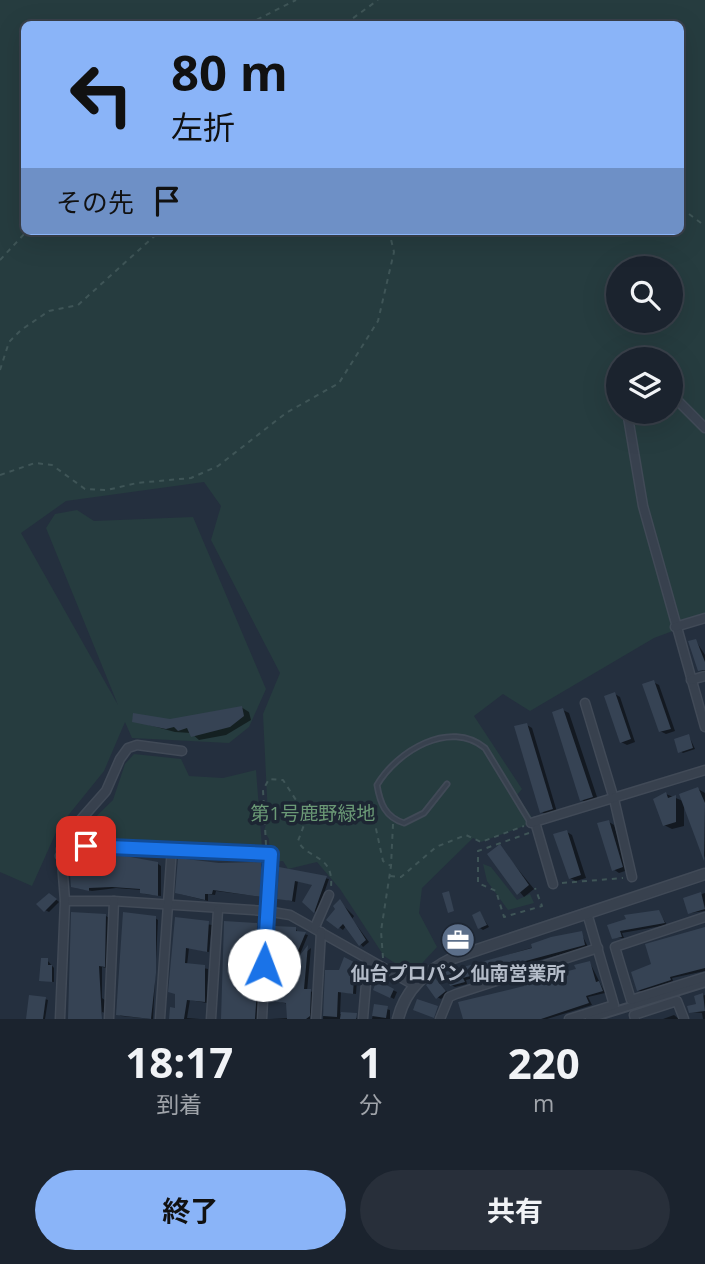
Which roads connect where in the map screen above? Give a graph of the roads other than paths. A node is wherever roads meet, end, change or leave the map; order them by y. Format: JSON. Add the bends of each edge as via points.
{"nodes":[{"id":1,"x":683,"y":406,"type":"edge"},
{"id":2,"x":629,"y":424,"type":"edge"},
{"id":3,"x":705,"y":428,"type":"edge"},
{"id":4,"x":705,"y":618,"type":"edge"},
{"id":5,"x":675,"y":627,"type":"junction"},
{"id":6,"x":705,"y":676,"type":"edge"},
{"id":7,"x":691,"y":680,"type":"junction"},
{"id":8,"x":585,"y":703,"type":"dead end"},
{"id":9,"x":705,"y":727,"type":"edge"},
{"id":10,"x":182,"y":751,"type":"dead end"},
{"id":11,"x":705,"y":770,"type":"edge"},
{"id":12,"x":447,"y":784,"type":"dead end"},
{"id":13,"x":614,"y":799,"type":"junction"},
{"id":14,"x":533,"y":823,"type":"junction"},
{"id":15,"x":172,"y":848,"type":"junction"},
{"id":16,"x":60,"y":856,"type":"junction"},
{"id":17,"x":705,"y":874,"type":"edge"},
{"id":18,"x":632,"y":877,"type":"road end"},
{"id":19,"x":552,"y":884,"type":"road end"},
{"id":20,"x":329,"y":895,"type":"road end"},
{"id":21,"x":65,"y":901,"type":"junction"},
{"id":22,"x":114,"y":901,"type":"junction"},
{"id":23,"x":167,"y":906,"type":"junction"},
{"id":24,"x":218,"y":910,"type":"junction"},
{"id":25,"x":266,"y":911,"type":"junction"},
{"id":26,"x":587,"y":913,"type":"junction"},
{"id":27,"x":705,"y":917,"type":"edge"},
{"id":28,"x":318,"y":929,"type":"junction"},
{"id":29,"x":598,"y":948,"type":"junction"},
{"id":30,"x":368,"y":960,"type":"junction"},
{"id":31,"x":705,"y":977,"type":"edge"},
{"id":32,"x":705,"y":983,"type":"edge"},
{"id":33,"x":414,"y":985,"type":"junction"},
{"id":34,"x":60,"y":1019,"type":"edge"},
{"id":35,"x":109,"y":1019,"type":"edge"},
{"id":36,"x":160,"y":1019,"type":"edge"},
{"id":37,"x":211,"y":1019,"type":"edge"},
{"id":38,"x":262,"y":1019,"type":"edge"},
{"id":39,"x":316,"y":1019,"type":"edge"},
{"id":40,"x":363,"y":1019,"type":"edge"},
{"id":41,"x":398,"y":1019,"type":"edge"},
{"id":42,"x":440,"y":1019,"type":"edge"},
{"id":43,"x":569,"y":1019,"type":"edge"},
{"id":44,"x":589,"y":1019,"type":"edge"},
{"id":45,"x":635,"y":1019,"type":"edge"},
{"id":46,"x":684,"y":1019,"type":"edge"}],
"edges":[{"from":1,"to":3,"type":"street"},
{"from":2,"to":5,"type":"street","via":[[643,506]]},
{"from":4,"to":5,"type":"street"},
{"from":5,"to":7,"type":"street"},
{"from":6,"to":7,"type":"street"},
{"from":7,"to":9,"type":"street"},
{"from":8,"to":13,"type":"street"},
{"from":10,"to":16,"type":"street","via":[[128,748],[106,791],[76,825]]},
{"from":11,"to":13,"type":"street"},
{"from":12,"to":14,"type":"lane","via":[[434,804],[404,823],[393,820],[379,799],[377,785],[385,772],[437,737],[450,734],[485,748]]},
{"from":13,"to":14,"type":"street"},
{"from":13,"to":18,"type":"street"},
{"from":14,"to":19,"type":"street"},
{"from":15,"to":16,"type":"street","via":[[86,846]]},
{"from":15,"to":23,"type":"street"},
{"from":15,"to":25,"type":"street","via":[[271,854]]},
{"from":16,"to":21,"type":"street"},
{"from":17,"to":26,"type":"street"},
{"from":20,"to":28,"type":"street"},
{"from":21,"to":22,"type":"street"},
{"from":21,"to":34,"type":"street"},
{"from":22,"to":23,"type":"street"},
{"from":22,"to":35,"type":"street"},
{"from":23,"to":24,"type":"street"},
{"from":23,"to":36,"type":"street"},
{"from":24,"to":25,"type":"street"},
{"from":24,"to":37,"type":"street"},
{"from":25,"to":28,"type":"street","via":[[290,915]]},
{"from":25,"to":38,"type":"street"},
{"from":26,"to":29,"type":"street"},
{"from":26,"to":33,"type":"street","via":[[453,958]]},
{"from":27,"to":31,"type":"street","via":[[615,947],[631,1000]]},
{"from":28,"to":30,"type":"street"},
{"from":28,"to":39,"type":"street"},
{"from":29,"to":42,"type":"street","via":[[449,997]]},
{"from":29,"to":43,"type":"street","via":[[614,1005]]},
{"from":30,"to":33,"type":"street"},
{"from":30,"to":40,"type":"street"},
{"from":32,"to":44,"type":"street"},
{"from":33,"to":41,"type":"street"},
{"from":45,"to":46,"type":"street","via":[[634,1015],[677,1001]]}]}
